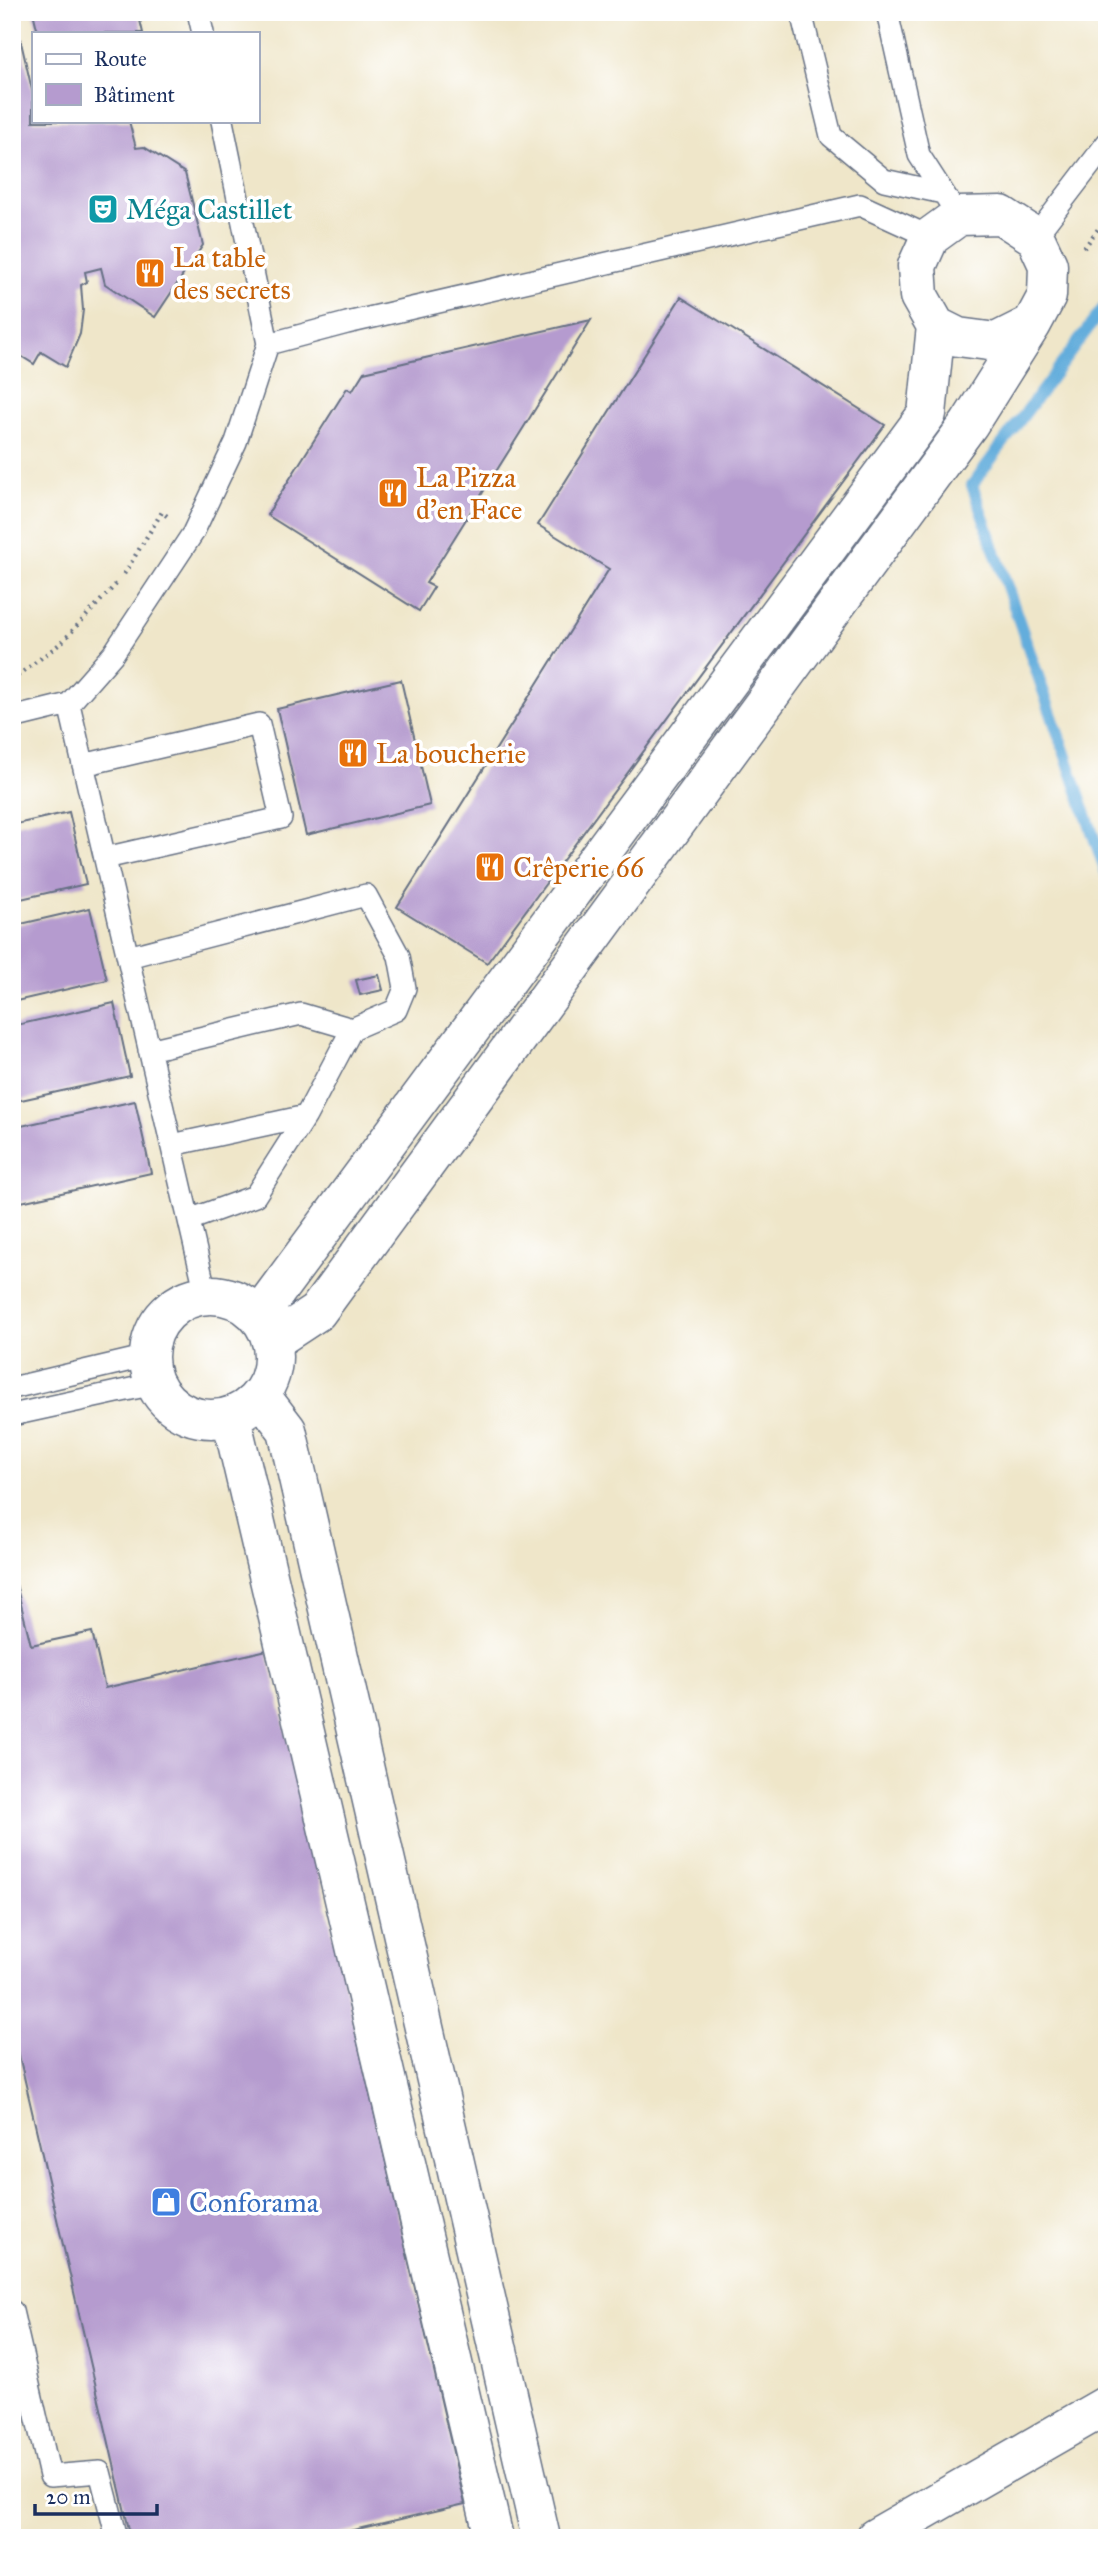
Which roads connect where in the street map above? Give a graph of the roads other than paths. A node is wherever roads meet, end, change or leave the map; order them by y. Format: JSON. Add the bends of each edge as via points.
{"nodes":[{"id":1,"x":198,"y":12,"type":"edge"},
{"id":2,"x":801,"y":12,"type":"edge"},
{"id":3,"x":887,"y":12,"type":"edge"},
{"id":4,"x":203,"y":32,"type":"edge"},
{"id":5,"x":222,"y":122,"type":"edge"},
{"id":6,"x":1107,"y":143,"type":"edge"},
{"id":7,"x":944,"y":216,"type":"junction"},
{"id":8,"x":1035,"y":237,"type":"junction"},
{"id":9,"x":1032,"y":324,"type":"junction"},
{"id":10,"x":936,"y":326,"type":"junction"},
{"id":11,"x":268,"y":344,"type":"junction"},
{"id":12,"x":69,"y":704,"type":"junction"},
{"id":13,"x":12,"y":718,"type":"edge"},
{"id":14,"x":83,"y":765,"type":"junction"},
{"id":15,"x":105,"y":858,"type":"junction"},
{"id":16,"x":128,"y":957,"type":"junction"},
{"id":17,"x":352,"y":1028,"type":"junction"},
{"id":18,"x":149,"y":1050,"type":"junction"},
{"id":19,"x":306,"y":1116,"type":"junction"},
{"id":20,"x":172,"y":1145,"type":"junction"},
{"id":21,"x":189,"y":1220,"type":"junction"},
{"id":22,"x":206,"y":1294,"type":"junction"},
{"id":23,"x":266,"y":1328,"type":"junction"},
{"id":24,"x":151,"y":1370,"type":"junction"},
{"id":25,"x":12,"y":1388,"type":"edge"},
{"id":26,"x":246,"y":1407,"type":"junction"},
{"id":27,"x":12,"y":1415,"type":"edge"},
{"id":28,"x":12,"y":2311,"type":"edge"},
{"id":29,"x":1107,"y":2404,"type":"edge"},
{"id":30,"x":117,"y":2538,"type":"edge"},
{"id":31,"x":494,"y":2538,"type":"edge"},
{"id":32,"x":541,"y":2538,"type":"edge"},
{"id":33,"x":875,"y":2538,"type":"edge"}],
"edges":[{"from":1,"to":4,"type":"lane"},
{"from":2,"to":7,"type":"lane","via":[[831,136],[884,180]]},
{"from":3,"to":7,"type":"lane","via":[[919,155]]},
{"from":5,"to":11,"type":"lane"},
{"from":6,"to":8,"type":"lane"},
{"from":7,"to":8,"type":"street","via":[[1000,215]]},
{"from":7,"to":10,"type":"street","via":[[916,267],[919,296]]},
{"from":7,"to":11,"type":"lane","via":[[860,205]]},
{"from":8,"to":9,"type":"street","via":[[1048,275],[1047,296]]},
{"from":9,"to":10,"type":"street","via":[[996,342],[957,337]]},
{"from":9,"to":23,"type":"street","via":[[969,424],[317,1312]]},
{"from":10,"to":23,"type":"street","via":[[927,414]]},
{"from":11,"to":12,"type":"lane","via":[[236,442],[193,533],[113,654]]},
{"from":12,"to":13,"type":"lane"},
{"from":12,"to":14,"type":"lane"},
{"from":14,"to":15,"type":"lane"},
{"from":14,"to":15,"type":"lane","via":[[259,724],[281,818]]},
{"from":15,"to":16,"type":"lane"},
{"from":16,"to":17,"type":"lane","via":[[366,895],[399,956],[405,988],[396,1010]]},
{"from":16,"to":18,"type":"lane"},
{"from":17,"to":18,"type":"lane","via":[[301,1014]]},
{"from":17,"to":19,"type":"lane"},
{"from":18,"to":20,"type":"lane"},
{"from":19,"to":20,"type":"lane"},
{"from":19,"to":21,"type":"lane","via":[[255,1196]]},
{"from":20,"to":21,"type":"lane"},
{"from":21,"to":22,"type":"lane"},
{"from":22,"to":23,"type":"street","via":[[235,1298]]},
{"from":22,"to":24,"type":"street","via":[[184,1300],[165,1314],[153,1333]]},
{"from":23,"to":26,"type":"street","via":[[274,1370]]},
{"from":24,"to":25,"type":"lane"},
{"from":24,"to":26,"type":"street","via":[[173,1408],[201,1420]]},
{"from":24,"to":27,"type":"lane"},
{"from":26,"to":31,"type":"street"},
{"from":26,"to":32,"type":"street","via":[[287,1430]]},
{"from":28,"to":30,"type":"lane","via":[[50,2476],[100,2472]]},
{"from":29,"to":33,"type":"street"}]}
